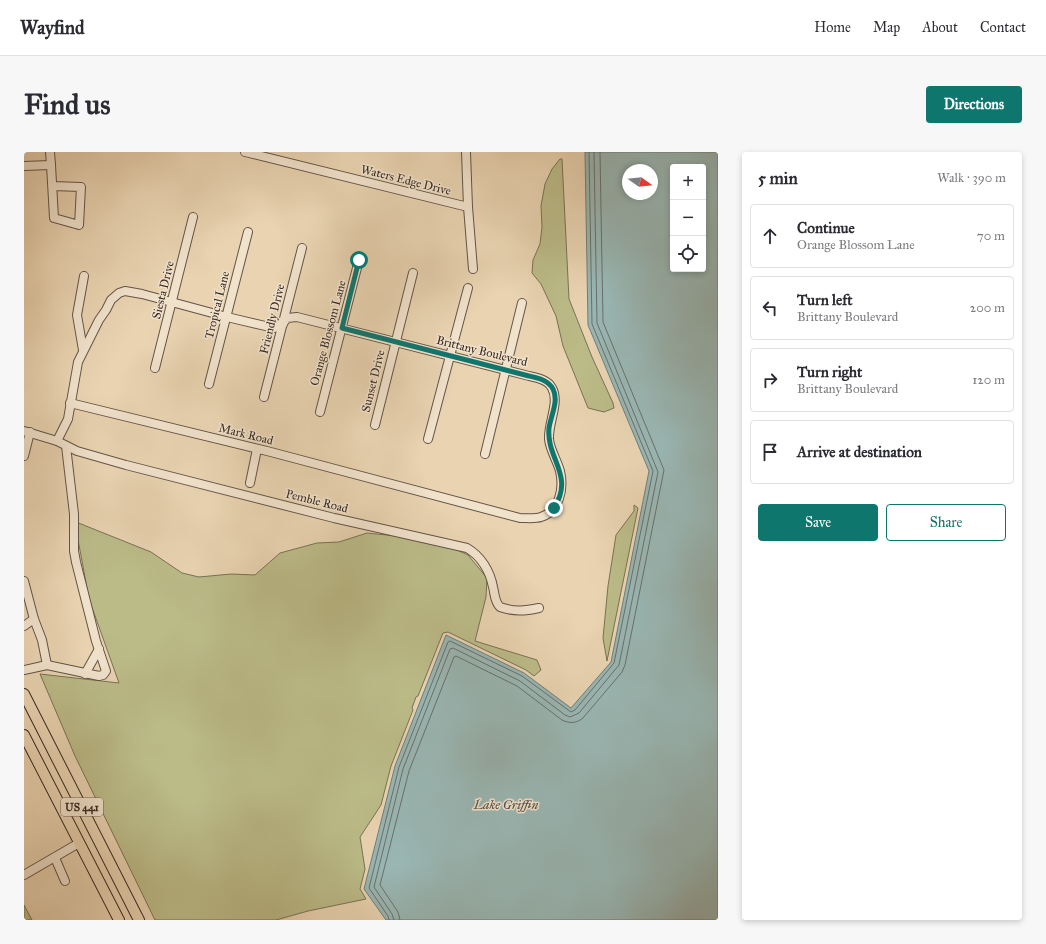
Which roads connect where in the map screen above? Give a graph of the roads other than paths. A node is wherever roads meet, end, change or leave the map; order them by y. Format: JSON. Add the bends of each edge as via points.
{"nodes":[{"id":1,"x":50,"y":152,"type":"edge"},
{"id":2,"x":245,"y":152,"type":"edge"},
{"id":3,"x":466,"y":152,"type":"edge"},
{"id":4,"x":51,"y":165,"type":"junction"},
{"id":5,"x":24,"y":166,"type":"edge"},
{"id":6,"x":53,"y":186,"type":"junction"},
{"id":7,"x":468,"y":207,"type":"junction"},
{"id":8,"x":194,"y":217,"type":"dead end"},
{"id":9,"x":248,"y":232,"type":"dead end"},
{"id":10,"x":302,"y":248,"type":"dead end"},
{"id":11,"x":359,"y":260,"type":"dead end"},
{"id":12,"x":473,"y":269,"type":"dead end"},
{"id":13,"x":413,"y":273,"type":"dead end"},
{"id":14,"x":84,"y":276,"type":"dead end"},
{"id":15,"x":468,"y":288,"type":"dead end"},
{"id":16,"x":172,"y":302,"type":"junction"},
{"id":17,"x":522,"y":303,"type":"dead end"},
{"id":18,"x":227,"y":317,"type":"junction"},
{"id":19,"x":283,"y":323,"type":"junction"},
{"id":20,"x":342,"y":328,"type":"junction"},
{"id":21,"x":396,"y":342,"type":"junction"},
{"id":22,"x":83,"y":351,"type":"junction"},
{"id":23,"x":450,"y":356,"type":"junction"},
{"id":24,"x":155,"y":368,"type":"dead end"},
{"id":25,"x":505,"y":370,"type":"junction"},
{"id":26,"x":210,"y":384,"type":"dead end"},
{"id":27,"x":264,"y":396,"type":"dead end"},
{"id":28,"x":70,"y":403,"type":"junction"},
{"id":29,"x":320,"y":412,"type":"dead end"},
{"id":30,"x":375,"y":425,"type":"dead end"},
{"id":31,"x":27,"y":431,"type":"edge"},
{"id":32,"x":428,"y":439,"type":"dead end"},
{"id":33,"x":57,"y":441,"type":"junction"},
{"id":34,"x":66,"y":446,"type":"junction"},
{"id":35,"x":257,"y":449,"type":"junction"},
{"id":36,"x":485,"y":454,"type":"dead end"},
{"id":37,"x":24,"y":456,"type":"edge"},
{"id":38,"x":250,"y":483,"type":"dead end"},
{"id":39,"x":488,"y":509,"type":"joint"},
{"id":40,"x":24,"y":581,"type":"edge"},
{"id":41,"x":539,"y":608,"type":"dead end"},
{"id":42,"x":34,"y":619,"type":"junction"},
{"id":43,"x":24,"y":626,"type":"edge"},
{"id":44,"x":99,"y":649,"type":"junction"},
{"id":45,"x":47,"y":665,"type":"junction"},
{"id":46,"x":24,"y":670,"type":"edge"},
{"id":47,"x":85,"y":674,"type":"junction"},
{"id":48,"x":24,"y":694,"type":"edge"},
{"id":49,"x":24,"y":735,"type":"edge"},
{"id":50,"x":79,"y":843,"type":"junction"},
{"id":51,"x":54,"y":858,"type":"junction"},
{"id":52,"x":24,"y":875,"type":"edge"},
{"id":53,"x":65,"y":881,"type":"dead end"},
{"id":54,"x":119,"y":919,"type":"edge"},
{"id":55,"x":139,"y":920,"type":"edge"}],
"edges":[{"from":1,"to":4,"type":"street"},
{"from":2,"to":7,"type":"street","name":"Waters Edge Drive"},
{"from":3,"to":7,"type":"street"},
{"from":4,"to":5,"type":"street"},
{"from":4,"to":6,"type":"street"},
{"from":6,"to":6,"type":"street","via":[[80,187],[79,225],[54,218]]},
{"from":7,"to":12,"type":"street"},
{"from":8,"to":16,"type":"street","name":"Siesta Drive"},
{"from":9,"to":18,"type":"street","name":"Tropical Lane"},
{"from":10,"to":19,"type":"street","name":"Friendly Drive"},
{"from":11,"to":20,"type":"street","name":"Orange Blossom Lane"},
{"from":13,"to":21,"type":"street","name":"Sunset Drive"},
{"from":14,"to":22,"type":"street","via":[[77,314]]},
{"from":15,"to":23,"type":"street"},
{"from":16,"to":18,"type":"street","name":"Brittany Boulevard"},
{"from":16,"to":22,"type":"street","name":"Brittany Boulevard","via":[[132,292],[119,293],[111,300]]},
{"from":16,"to":24,"type":"street","name":"Siesta Drive"},
{"from":17,"to":25,"type":"street"},
{"from":18,"to":19,"type":"street","name":"Brittany Boulevard","via":[[274,328]]},
{"from":18,"to":26,"type":"street","name":"Tropical Lane"},
{"from":19,"to":20,"type":"street","name":"Brittany Boulevard","via":[[287,318],[297,317]]},
{"from":19,"to":27,"type":"street","name":"Friendly Drive"},
{"from":20,"to":21,"type":"street","name":"Brittany Boulevard"},
{"from":20,"to":29,"type":"street","name":"Orange Blossom Lane"},
{"from":21,"to":23,"type":"street","name":"Brittany Boulevard"},
{"from":21,"to":30,"type":"street","name":"Sunset Drive"},
{"from":22,"to":28,"type":"street","name":"Brittany Boulevard"},
{"from":23,"to":25,"type":"street","name":"Brittany Boulevard"},
{"from":23,"to":32,"type":"street"},
{"from":25,"to":36,"type":"street"},
{"from":25,"to":39,"type":"street","name":"Brittany Boulevard","via":[[545,381],[553,389],[555,400],[549,440],[560,473],[562,489],[554,508],[541,517],[520,518]]},
{"from":28,"to":33,"type":"street","via":[[68,419]]},
{"from":28,"to":35,"type":"street","name":"Mark Road"},
{"from":31,"to":33,"type":"street"},
{"from":31,"to":37,"type":"street"},
{"from":33,"to":34,"type":"street","name":"Pemble Road"},
{"from":34,"to":41,"type":"street","name":"Pemble Road","via":[[126,465],[326,516],[467,548],[482,561],[491,580],[494,598],[500,607],[516,611]]},
{"from":34,"to":44,"type":"street","via":[[74,514],[74,551]]},
{"from":35,"to":38,"type":"street"},
{"from":35,"to":39,"type":"street","name":"Mark Road"},
{"from":40,"to":42,"type":"street"},
{"from":42,"to":43,"type":"street"},
{"from":42,"to":45,"type":"street"},
{"from":44,"to":47,"type":"street"},
{"from":44,"to":47,"type":"street","via":[[106,671],[99,676]]},
{"from":45,"to":46,"type":"street"},
{"from":45,"to":47,"type":"street"},
{"from":48,"to":55,"type":"main road","number":"US 441"},
{"from":49,"to":50,"type":"main road","number":"US 441"},
{"from":50,"to":51,"type":"street"},
{"from":50,"to":54,"type":"main road","number":"US 441"},
{"from":51,"to":52,"type":"street"},
{"from":51,"to":53,"type":"street"}]}
